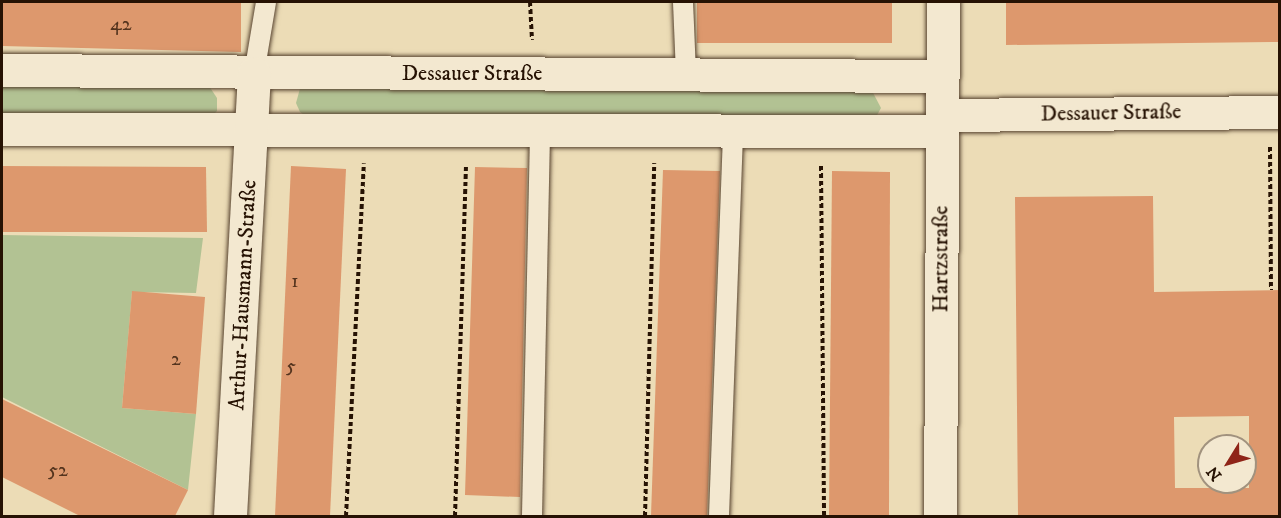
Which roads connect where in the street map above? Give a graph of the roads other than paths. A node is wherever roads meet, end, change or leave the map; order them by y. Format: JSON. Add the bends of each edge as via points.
{"nodes":[{"id":1,"x":266,"y":2,"type":"edge"},
{"id":2,"x":683,"y":2,"type":"edge"},
{"id":3,"x":943,"y":2,"type":"edge"},
{"id":4,"x":2,"y":70,"type":"edge"},
{"id":5,"x":254,"y":74,"type":"junction"},
{"id":6,"x":686,"y":74,"type":"junction"},
{"id":7,"x":942,"y":76,"type":"junction"},
{"id":8,"x":1274,"y":112,"type":"edge"},
{"id":9,"x":942,"y":123,"type":"junction"},
{"id":10,"x":253,"y":128,"type":"junction"},
{"id":11,"x":2,"y":129,"type":"edge"},
{"id":12,"x":540,"y":130,"type":"junction"},
{"id":13,"x":733,"y":131,"type":"junction"},
{"id":14,"x":230,"y":516,"type":"edge"},
{"id":15,"x":532,"y":516,"type":"edge"},
{"id":16,"x":719,"y":516,"type":"edge"},
{"id":17,"x":940,"y":516,"type":"edge"}],
"edges":[{"from":1,"to":5,"type":"lane"},
{"from":2,"to":6,"type":"lane"},
{"from":3,"to":7,"type":"street","name":"Hartzstraße"},
{"from":4,"to":5,"type":"street","name":"Dessauer Straße"},
{"from":5,"to":6,"type":"street","name":"Dessauer Straße"},
{"from":5,"to":10,"type":"street","name":"Arthur-Hausmann-Straße"},
{"from":6,"to":7,"type":"street","name":"Dessauer Straße"},
{"from":7,"to":9,"type":"street","name":"Hartzstraße"},
{"from":8,"to":9,"type":"street","name":"Dessauer Straße"},
{"from":9,"to":13,"type":"street","name":"Dessauer Straße","via":[[821,132]]},
{"from":9,"to":17,"type":"street","name":"Hartzstraße"},
{"from":10,"to":11,"type":"street","name":"Dessauer Straße"},
{"from":10,"to":12,"type":"street","name":"Dessauer Straße"},
{"from":10,"to":14,"type":"street","name":"Arthur-Hausmann-Straße"},
{"from":12,"to":13,"type":"street","name":"Dessauer Straße"},
{"from":12,"to":15,"type":"lane"},
{"from":13,"to":16,"type":"lane"}]}
